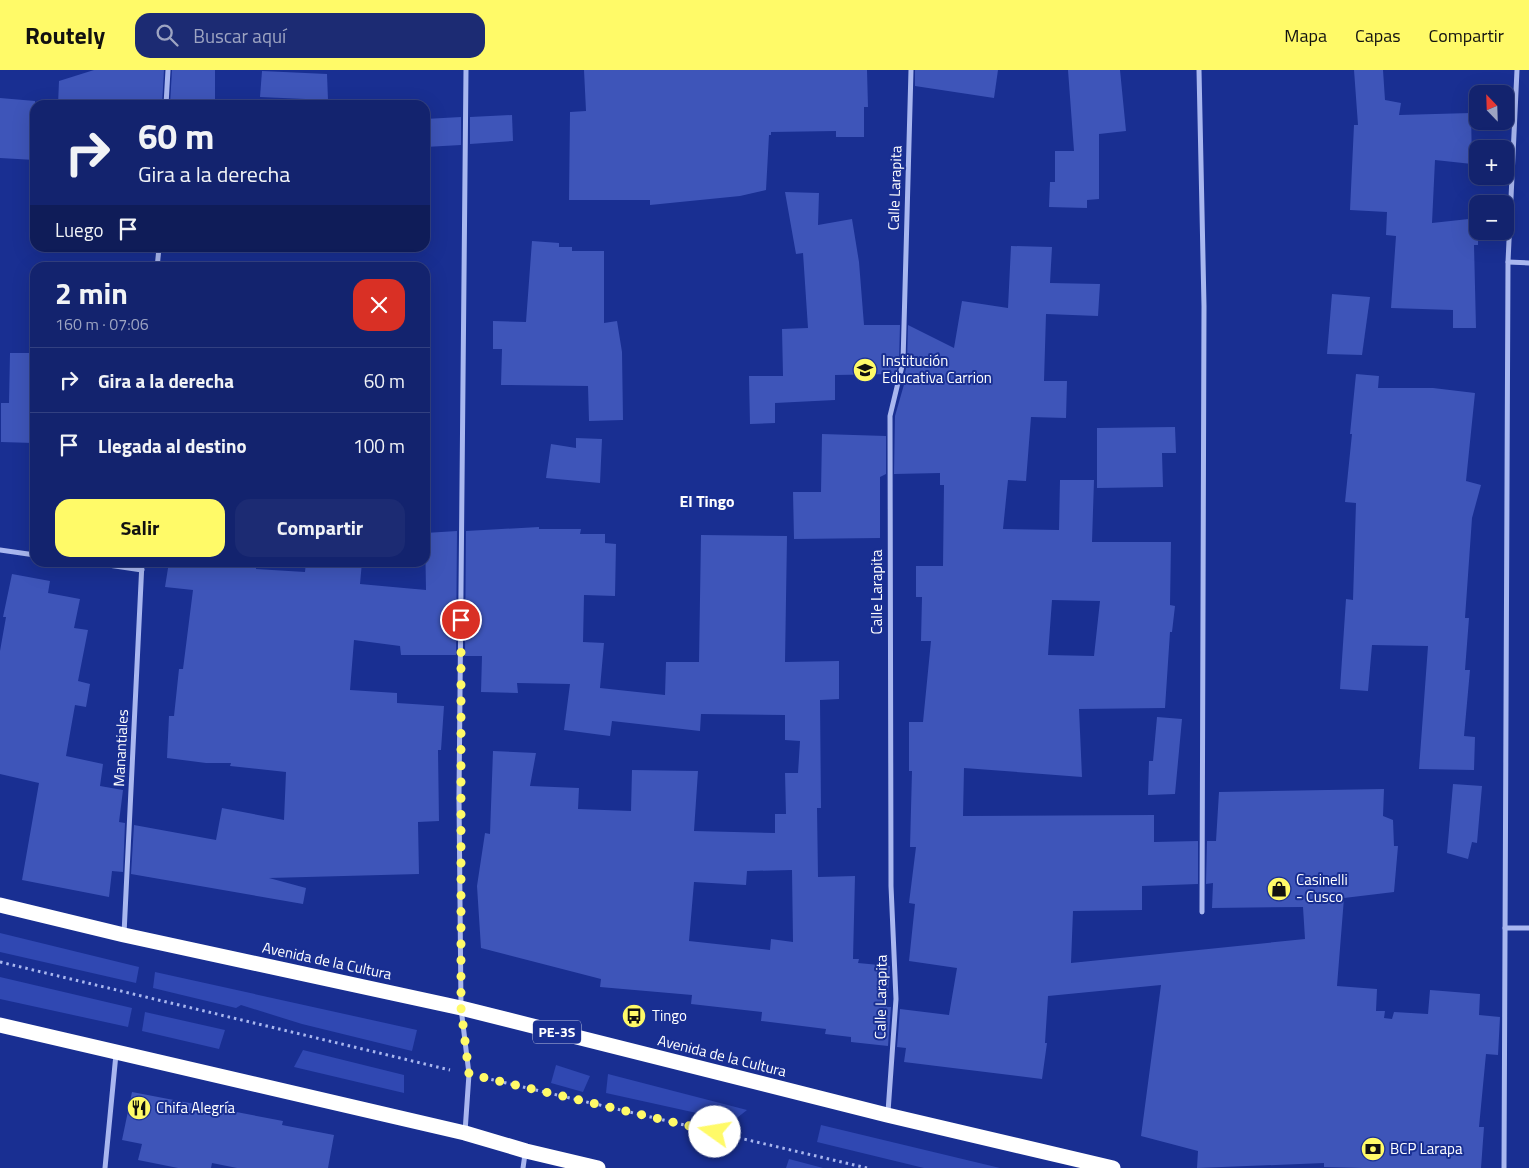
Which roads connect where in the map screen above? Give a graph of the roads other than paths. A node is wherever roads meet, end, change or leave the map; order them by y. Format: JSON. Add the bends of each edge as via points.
{"nodes":[{"id":1,"x":168,"y":70,"type":"edge"},
{"id":2,"x":466,"y":70,"type":"edge"},
{"id":3,"x":911,"y":70,"type":"edge"},
{"id":4,"x":1199,"y":70,"type":"edge"},
{"id":5,"x":1516,"y":70,"type":"edge"},
{"id":6,"x":166,"y":100,"type":"edge"},
{"id":7,"x":1508,"y":262,"type":"junction"},
{"id":8,"x":1529,"y":263,"type":"edge"},
{"id":9,"x":0,"y":550,"type":"edge"},
{"id":10,"x":30,"y":554,"type":"edge"},
{"id":11,"x":122,"y":567,"type":"edge"},
{"id":12,"x":142,"y":570,"type":"joint"},
{"id":13,"x":0,"y":905,"type":"edge"},
{"id":14,"x":1202,"y":912,"type":"dead end"},
{"id":15,"x":1505,"y":928,"type":"junction"},
{"id":16,"x":1529,"y":928,"type":"edge"},
{"id":17,"x":124,"y":935,"type":"junction"},
{"id":18,"x":461,"y":1008,"type":"junction"},
{"id":19,"x":0,"y":1025,"type":"edge"},
{"id":20,"x":116,"y":1053,"type":"junction"},
{"id":21,"x":887,"y":1116,"type":"junction"},
{"id":22,"x":465,"y":1132,"type":"junction"},
{"id":23,"x":526,"y":1151,"type":"junction"},
{"id":24,"x":105,"y":1168,"type":"edge"},
{"id":25,"x":524,"y":1168,"type":"edge"},
{"id":26,"x":598,"y":1168,"type":"edge"},
{"id":27,"x":1113,"y":1168,"type":"edge"},
{"id":28,"x":1504,"y":1168,"type":"edge"}],
"edges":[{"from":1,"to":6,"type":"street"},
{"from":2,"to":18,"type":"street","via":[[459,797]]},
{"from":3,"to":21,"type":"street","name":"Calle Larapita","via":[[903,362],[890,426],[891,886],[896,999]]},
{"from":4,"to":14,"type":"street","via":[[1204,306]]},
{"from":5,"to":7,"type":"street"},
{"from":7,"to":8,"type":"street"},
{"from":7,"to":15,"type":"street"},
{"from":9,"to":10,"type":"street"},
{"from":11,"to":12,"type":"street"},
{"from":12,"to":17,"type":"street","name":"Manantiales"},
{"from":13,"to":17,"type":"highway","name":"Avenida de la Cultura","number":"PE-3S"},
{"from":15,"to":16,"type":"street"},
{"from":15,"to":28,"type":"street"},
{"from":17,"to":18,"type":"highway","name":"Avenida de la Cultura","number":"PE-3S"},
{"from":18,"to":21,"type":"highway","name":"Avenida de la Cultura","number":"PE-3S"},
{"from":18,"to":22,"type":"street","via":[[469,1074]]},
{"from":19,"to":20,"type":"highway"},
{"from":20,"to":22,"type":"highway"},
{"from":20,"to":24,"type":"street"},
{"from":21,"to":27,"type":"highway","name":"Avenida de la Cultura","number":"PE-3S"},
{"from":22,"to":23,"type":"highway"},
{"from":23,"to":25,"type":"street"},
{"from":23,"to":26,"type":"highway"}]}
